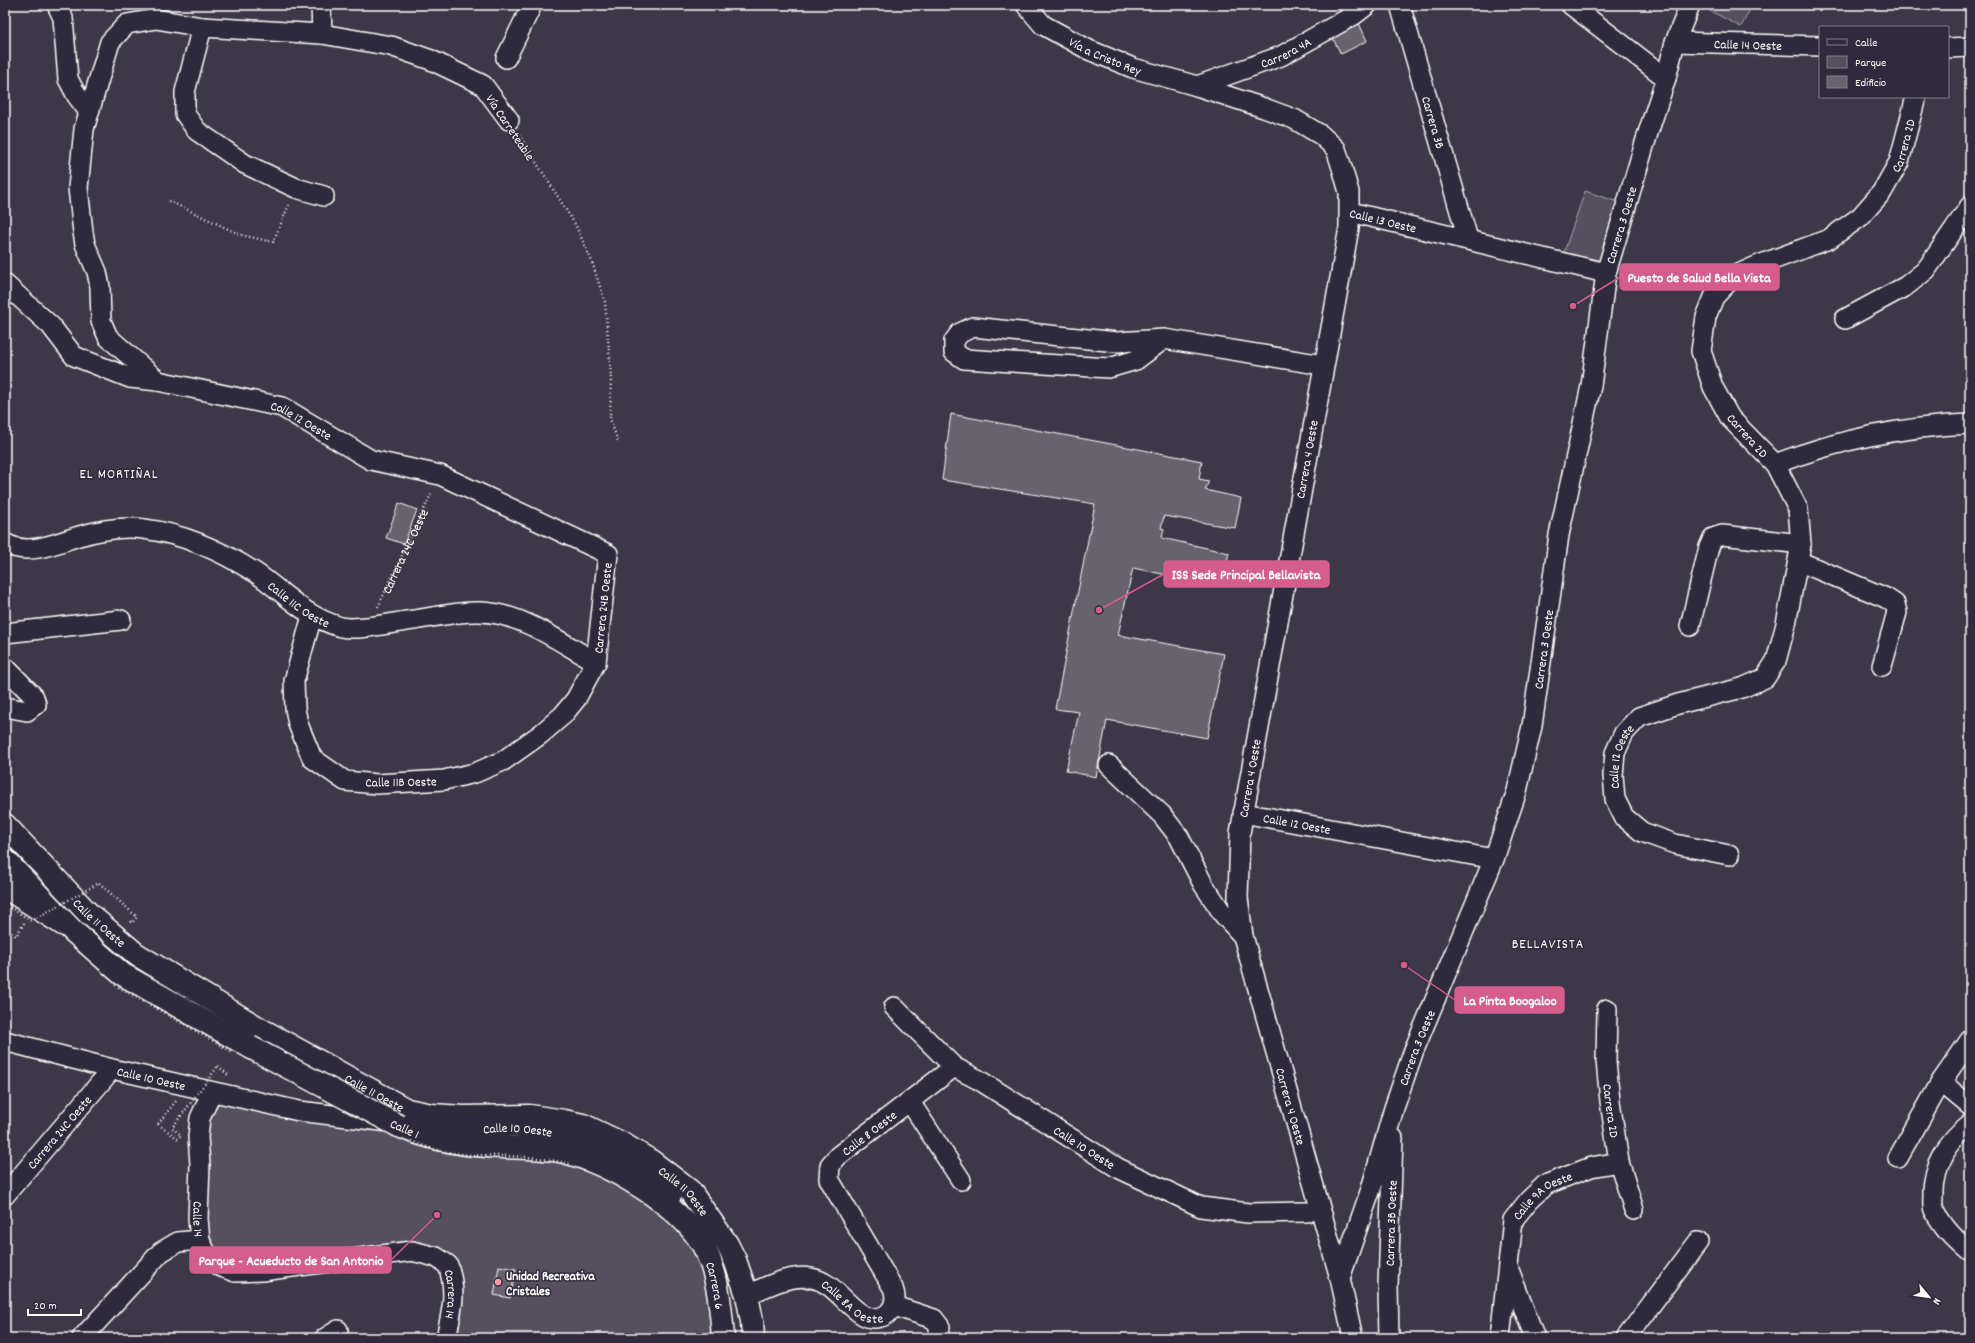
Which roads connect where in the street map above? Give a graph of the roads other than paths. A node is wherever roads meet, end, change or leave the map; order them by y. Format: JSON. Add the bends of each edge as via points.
{"nodes":[{"id":1,"x":57,"y":5,"type":"edge"},
{"id":2,"x":321,"y":5,"type":"edge"},
{"id":3,"x":532,"y":5,"type":"edge"},
{"id":4,"x":1026,"y":5,"type":"edge"},
{"id":5,"x":1400,"y":5,"type":"edge"},
{"id":6,"x":1571,"y":5,"type":"edge"},
{"id":7,"x":1690,"y":5,"type":"edge"},
{"id":8,"x":1356,"y":8,"type":"edge"},
{"id":9,"x":202,"y":27,"type":"junction"},
{"id":10,"x":322,"y":34,"type":"junction"},
{"id":11,"x":1675,"y":42,"type":"junction"},
{"id":12,"x":1819,"y":46,"type":"edge"},
{"id":13,"x":1970,"y":46,"type":"edge"},
{"id":14,"x":1949,"y":48,"type":"edge"},
{"id":15,"x":506,"y":58,"type":"dead end"},
{"id":16,"x":1666,"y":78,"type":"junction"},
{"id":17,"x":1197,"y":86,"type":"junction"},
{"id":18,"x":1916,"y":98,"type":"edge"},
{"id":19,"x":88,"y":112,"type":"junction"},
{"id":20,"x":509,"y":120,"type":"road end"},
{"id":21,"x":324,"y":196,"type":"dead end"},
{"id":22,"x":1970,"y":206,"type":"edge"},
{"id":23,"x":1350,"y":212,"type":"junction"},
{"id":24,"x":1468,"y":239,"type":"junction"},
{"id":25,"x":1606,"y":273,"type":"junction"},
{"id":26,"x":5,"y":284,"type":"edge"},
{"id":27,"x":1845,"y":319,"type":"dead end"},
{"id":28,"x":1164,"y":340,"type":"junction"},
{"id":29,"x":1323,"y":365,"type":"junction"},
{"id":30,"x":158,"y":381,"type":"junction"},
{"id":31,"x":1970,"y":424,"type":"edge"},
{"id":32,"x":1775,"y":464,"type":"junction"},
{"id":33,"x":5,"y":543,"type":"edge"},
{"id":34,"x":1800,"y":553,"type":"junction"},
{"id":35,"x":608,"y":554,"type":"joint"},
{"id":36,"x":312,"y":616,"type":"junction"},
{"id":37,"x":121,"y":620,"type":"dead end"},
{"id":38,"x":1690,"y":626,"type":"dead end"},
{"id":39,"x":5,"y":633,"type":"edge"},
{"id":40,"x":596,"y":662,"type":"junction"},
{"id":41,"x":1882,"y":666,"type":"dead end"},
{"id":42,"x":5,"y":667,"type":"edge"},
{"id":43,"x":1765,"y":678,"type":"joint"},
{"id":44,"x":5,"y":707,"type":"edge"},
{"id":45,"x":1109,"y":765,"type":"dead end"},
{"id":46,"x":1243,"y":813,"type":"junction"},
{"id":47,"x":5,"y":825,"type":"edge"},
{"id":48,"x":1728,"y":855,"type":"dead end"},
{"id":49,"x":1494,"y":859,"type":"junction"},
{"id":50,"x":5,"y":860,"type":"edge"},
{"id":51,"x":5,"y":889,"type":"edge"},
{"id":52,"x":73,"y":931,"type":"junction"},
{"id":53,"x":1243,"y":936,"type":"junction"},
{"id":54,"x":122,"y":974,"type":"joint"},
{"id":55,"x":894,"y":1007,"type":"dead end"},
{"id":56,"x":1607,"y":1009,"type":"dead end"},
{"id":57,"x":1970,"y":1040,"type":"edge"},
{"id":58,"x":5,"y":1041,"type":"edge"},
{"id":59,"x":954,"y":1067,"type":"junction"},
{"id":60,"x":112,"y":1069,"type":"junction"},
{"id":61,"x":1941,"y":1082,"type":"junction"},
{"id":62,"x":212,"y":1092,"type":"junction"},
{"id":63,"x":910,"y":1102,"type":"junction"},
{"id":64,"x":1970,"y":1106,"type":"edge"},
{"id":65,"x":1394,"y":1108,"type":"junction"},
{"id":66,"x":406,"y":1110,"type":"junction"},
{"id":67,"x":298,"y":1111,"type":"junction"},
{"id":68,"x":1970,"y":1124,"type":"edge"},
{"id":69,"x":1898,"y":1158,"type":"dead end"},
{"id":70,"x":1619,"y":1162,"type":"junction"},
{"id":71,"x":830,"y":1165,"type":"joint"},
{"id":72,"x":961,"y":1180,"type":"dead end"},
{"id":73,"x":5,"y":1194,"type":"edge"},
{"id":74,"x":1634,"y":1210,"type":"dead end"},
{"id":75,"x":1307,"y":1212,"type":"dead end"},
{"id":76,"x":698,"y":1236,"type":"junction"},
{"id":77,"x":200,"y":1240,"type":"junction"},
{"id":78,"x":1698,"y":1242,"type":"dead end"},
{"id":79,"x":1970,"y":1252,"type":"edge"},
{"id":80,"x":436,"y":1257,"type":"joint"},
{"id":81,"x":1508,"y":1266,"type":"junction"},
{"id":82,"x":1340,"y":1278,"type":"junction"},
{"id":83,"x":747,"y":1295,"type":"junction"},
{"id":84,"x":894,"y":1306,"type":"junction"},
{"id":85,"x":82,"y":1338,"type":"edge"},
{"id":86,"x":446,"y":1338,"type":"edge"},
{"id":87,"x":723,"y":1338,"type":"edge"},
{"id":88,"x":727,"y":1338,"type":"edge"},
{"id":89,"x":753,"y":1338,"type":"edge"},
{"id":90,"x":938,"y":1338,"type":"edge"},
{"id":91,"x":1353,"y":1338,"type":"edge"},
{"id":92,"x":1389,"y":1338,"type":"edge"},
{"id":93,"x":1500,"y":1338,"type":"edge"},
{"id":94,"x":1534,"y":1338,"type":"edge"},
{"id":95,"x":1626,"y":1338,"type":"edge"}],
"edges":[{"from":1,"to":19,"type":"street","via":[[63,18],[68,79]]},
{"from":2,"to":10,"type":"street"},
{"from":3,"to":15,"type":"street"},
{"from":4,"to":17,"type":"street","name":"Vía a Cristo Rey","via":[[1043,25],[1089,50],[1133,68]]},
{"from":5,"to":24,"type":"street","name":"Carrera 3B"},
{"from":6,"to":16,"type":"street"},
{"from":7,"to":11,"type":"street","name":"Carrera 3 Oeste"},
{"from":8,"to":17,"type":"street","name":"Carrera 4A","via":[[1281,56]]},
{"from":9,"to":10,"type":"street","name":"Vía Carreteable"},
{"from":9,"to":19,"type":"street","name":"Vía Carreteable","via":[[156,19],[127,24],[110,42]]},
{"from":9,"to":21,"type":"street","via":[[185,92],[186,114],[197,131],[245,164],[296,188]]},
{"from":10,"to":20,"type":"street","name":"Vía Carreteable","via":[[391,46],[451,70],[483,85]]},
{"from":11,"to":12,"type":"street","name":"Calle 14 Oeste"},
{"from":11,"to":16,"type":"street","name":"Carrera 3 Oeste"},
{"from":13,"to":14,"type":"street"},
{"from":16,"to":25,"type":"street","name":"Carrera 3 Oeste"},
{"from":17,"to":23,"type":"street","name":"Calle 13 Oeste","via":[[1279,114],[1322,135],[1336,149],[1349,192]]},
{"from":18,"to":32,"type":"street","name":"Carrera 2D","via":[[1899,162],[1882,192],[1860,217],[1828,239],[1734,276],[1714,296],[1706,317],[1701,351],[1713,387],[1730,418]]},
{"from":19,"to":30,"type":"street","name":"Vía Carreteable","via":[[78,188],[85,244],[97,272],[100,287],[101,321],[108,337]]},
{"from":22,"to":27,"type":"street","via":[[1926,270],[1906,286]]},
{"from":23,"to":24,"type":"street","name":"Calle 13 Oeste"},
{"from":23,"to":29,"type":"street","name":"Carrera 4 Oeste"},
{"from":24,"to":25,"type":"street","name":"Calle 13 Oeste"},
{"from":25,"to":49,"type":"street","name":"Carrera 3 Oeste","via":[[1591,386],[1556,550],[1544,655],[1532,726],[1517,791]]},
{"from":26,"to":30,"type":"street","name":"Calle 12 Oeste","via":[[50,326],[74,356],[130,378]]},
{"from":28,"to":28,"type":"street","via":[[1136,360],[1108,368],[964,359],[954,352],[954,342],[960,333],[973,327],[1116,342]]},
{"from":28,"to":29,"type":"street"},
{"from":29,"to":46,"type":"street","name":"Carrera 4 Oeste"},
{"from":30,"to":35,"type":"street","name":"Calle 12 Oeste","via":[[282,407],[371,460],[440,475]]},
{"from":31,"to":32,"type":"street","via":[[1873,434],[1807,451]]},
{"from":32,"to":34,"type":"street","name":"Carrera 2D","via":[[1798,509]]},
{"from":33,"to":36,"type":"street","name":"Calle 11C Oeste","via":[[30,549],[112,529],[143,529],[181,536],[255,573]]},
{"from":34,"to":38,"type":"street","via":[[1722,535],[1713,538]]},
{"from":34,"to":41,"type":"street","via":[[1895,604],[1897,612]]},
{"from":34,"to":43,"type":"street","name":"Carrera 2D","via":[[1776,660]]},
{"from":35,"to":40,"type":"street","name":"Carrera 24B Oeste"},
{"from":36,"to":40,"type":"street","name":"Calle 11C Oeste","via":[[343,627],[481,612],[502,615],[529,625]]},
{"from":36,"to":40,"type":"street","name":"Calle 11B Oeste","via":[[294,681],[297,719],[312,758],[345,781],[377,784],[444,780],[475,773],[503,761],[563,715],[576,699]]},
{"from":37,"to":39,"type":"street"},
{"from":42,"to":44,"type":"street","via":[[34,697],[36,704],[27,711]]},
{"from":43,"to":48,"type":"street","name":"Calle 12 Oeste","via":[[1742,688],[1639,717],[1624,733],[1615,753],[1615,799],[1624,817],[1642,832],[1675,844]]},
{"from":45,"to":53,"type":"street","via":[[1162,815],[1175,831],[1203,884],[1223,914]]},
{"from":46,"to":49,"type":"street","name":"Calle 12 Oeste"},
{"from":46,"to":53,"type":"street","name":"Carrera 4 Oeste","via":[[1238,898]]},
{"from":47,"to":66,"type":"main road","name":"Calle 11 Oeste","via":[[88,913],[136,954],[260,1029]]},
{"from":49,"to":65,"type":"street","name":"Carrera 3 Oeste","via":[[1433,1004]]},
{"from":50,"to":52,"type":"main road","name":"Calle 11 Oeste"},
{"from":51,"to":52,"type":"street","via":[[48,918]]},
{"from":52,"to":54,"type":"main road","name":"Calle 11 Oeste"},
{"from":53,"to":82,"type":"street","name":"Carrera 4 Oeste"},
{"from":54,"to":76,"type":"main road","name":"Calle 1","bridge":true,"via":[[250,1047],[418,1134],[466,1144],[541,1149],[573,1162],[608,1168],[637,1184],[672,1210]]},
{"from":55,"to":59,"type":"street","name":"Calle 10 Oeste"},
{"from":56,"to":70,"type":"street","name":"Carrera 2D","via":[[1606,1061]]},
{"from":57,"to":61,"type":"street"},
{"from":58,"to":60,"type":"street","name":"Calle 10 Oeste"},
{"from":59,"to":63,"type":"street","name":"Calle 8 Oeste"},
{"from":59,"to":75,"type":"street","name":"Calle 10 Oeste","via":[[979,1080],[1118,1168],[1202,1207],[1248,1212]]},
{"from":60,"to":62,"type":"street","name":"Calle 10 Oeste"},
{"from":60,"to":73,"type":"street","name":"Carrera 24C Oeste"},
{"from":61,"to":64,"type":"street"},
{"from":61,"to":69,"type":"street"},
{"from":62,"to":67,"type":"street","name":"Calle 10 Oeste"},
{"from":62,"to":77,"type":"street","name":"Calle 14","via":[[200,1118],[198,1130]]},
{"from":63,"to":71,"type":"street","name":"Calle 8 Oeste","via":[[838,1156]]},
{"from":63,"to":72,"type":"street","name":"Calle 8 Oeste"},
{"from":65,"to":82,"type":"street","name":"Carrera 3 Oeste","via":[[1371,1189]]},
{"from":65,"to":92,"type":"street","name":"Carrera 3B Oeste","via":[[1388,1288]]},
{"from":66,"to":67,"type":"street","name":"Calle 10 Oeste"},
{"from":66,"to":83,"type":"main road","name":"Calle 11 Oeste","via":[[464,1117],[530,1116],[564,1121],[583,1125],[622,1143],[651,1161],[690,1192],[727,1244]]},
{"from":67,"to":76,"type":"street","name":"Calle 10 Oeste","via":[[450,1130],[512,1127],[579,1138],[643,1174],[678,1204]]},
{"from":68,"to":79,"type":"street","via":[[1946,1149],[1936,1167],[1933,1185],[1933,1208],[1946,1231]]},
{"from":70,"to":74,"type":"street","name":"Carrera 2D"},
{"from":70,"to":81,"type":"street","name":"Calle 9A Oeste","via":[[1591,1167],[1568,1176],[1545,1186],[1529,1200],[1514,1220]]},
{"from":71,"to":84,"type":"street","name":"Calle 8A Oeste","via":[[829,1179],[893,1288],[896,1295]]},
{"from":76,"to":87,"type":"main road","name":"Carrera 6","via":[[707,1254],[720,1300]]},
{"from":77,"to":80,"type":"street","name":"Calle 14","via":[[211,1259],[221,1267],[236,1272],[262,1271],[412,1251]]},
{"from":77,"to":85,"type":"street","via":[[178,1242],[161,1252]]},
{"from":78,"to":95,"type":"street"},
{"from":80,"to":86,"type":"street","name":"Carrera 14","via":[[448,1265],[454,1281]]},
{"from":81,"to":93,"type":"street","name":"Calle 9A Oeste"},
{"from":81,"to":94,"type":"street"},
{"from":82,"to":91,"type":"street","name":"Carrera 4 Oeste"},
{"from":83,"to":84,"type":"street","name":"Calle 8A Oeste","via":[[784,1281],[805,1277],[822,1281],[863,1315],[872,1319],[883,1317]]},
{"from":83,"to":88,"type":"main road"},
{"from":83,"to":89,"type":"main road"},
{"from":84,"to":90,"type":"street","via":[[934,1319],[940,1327]]}]}
